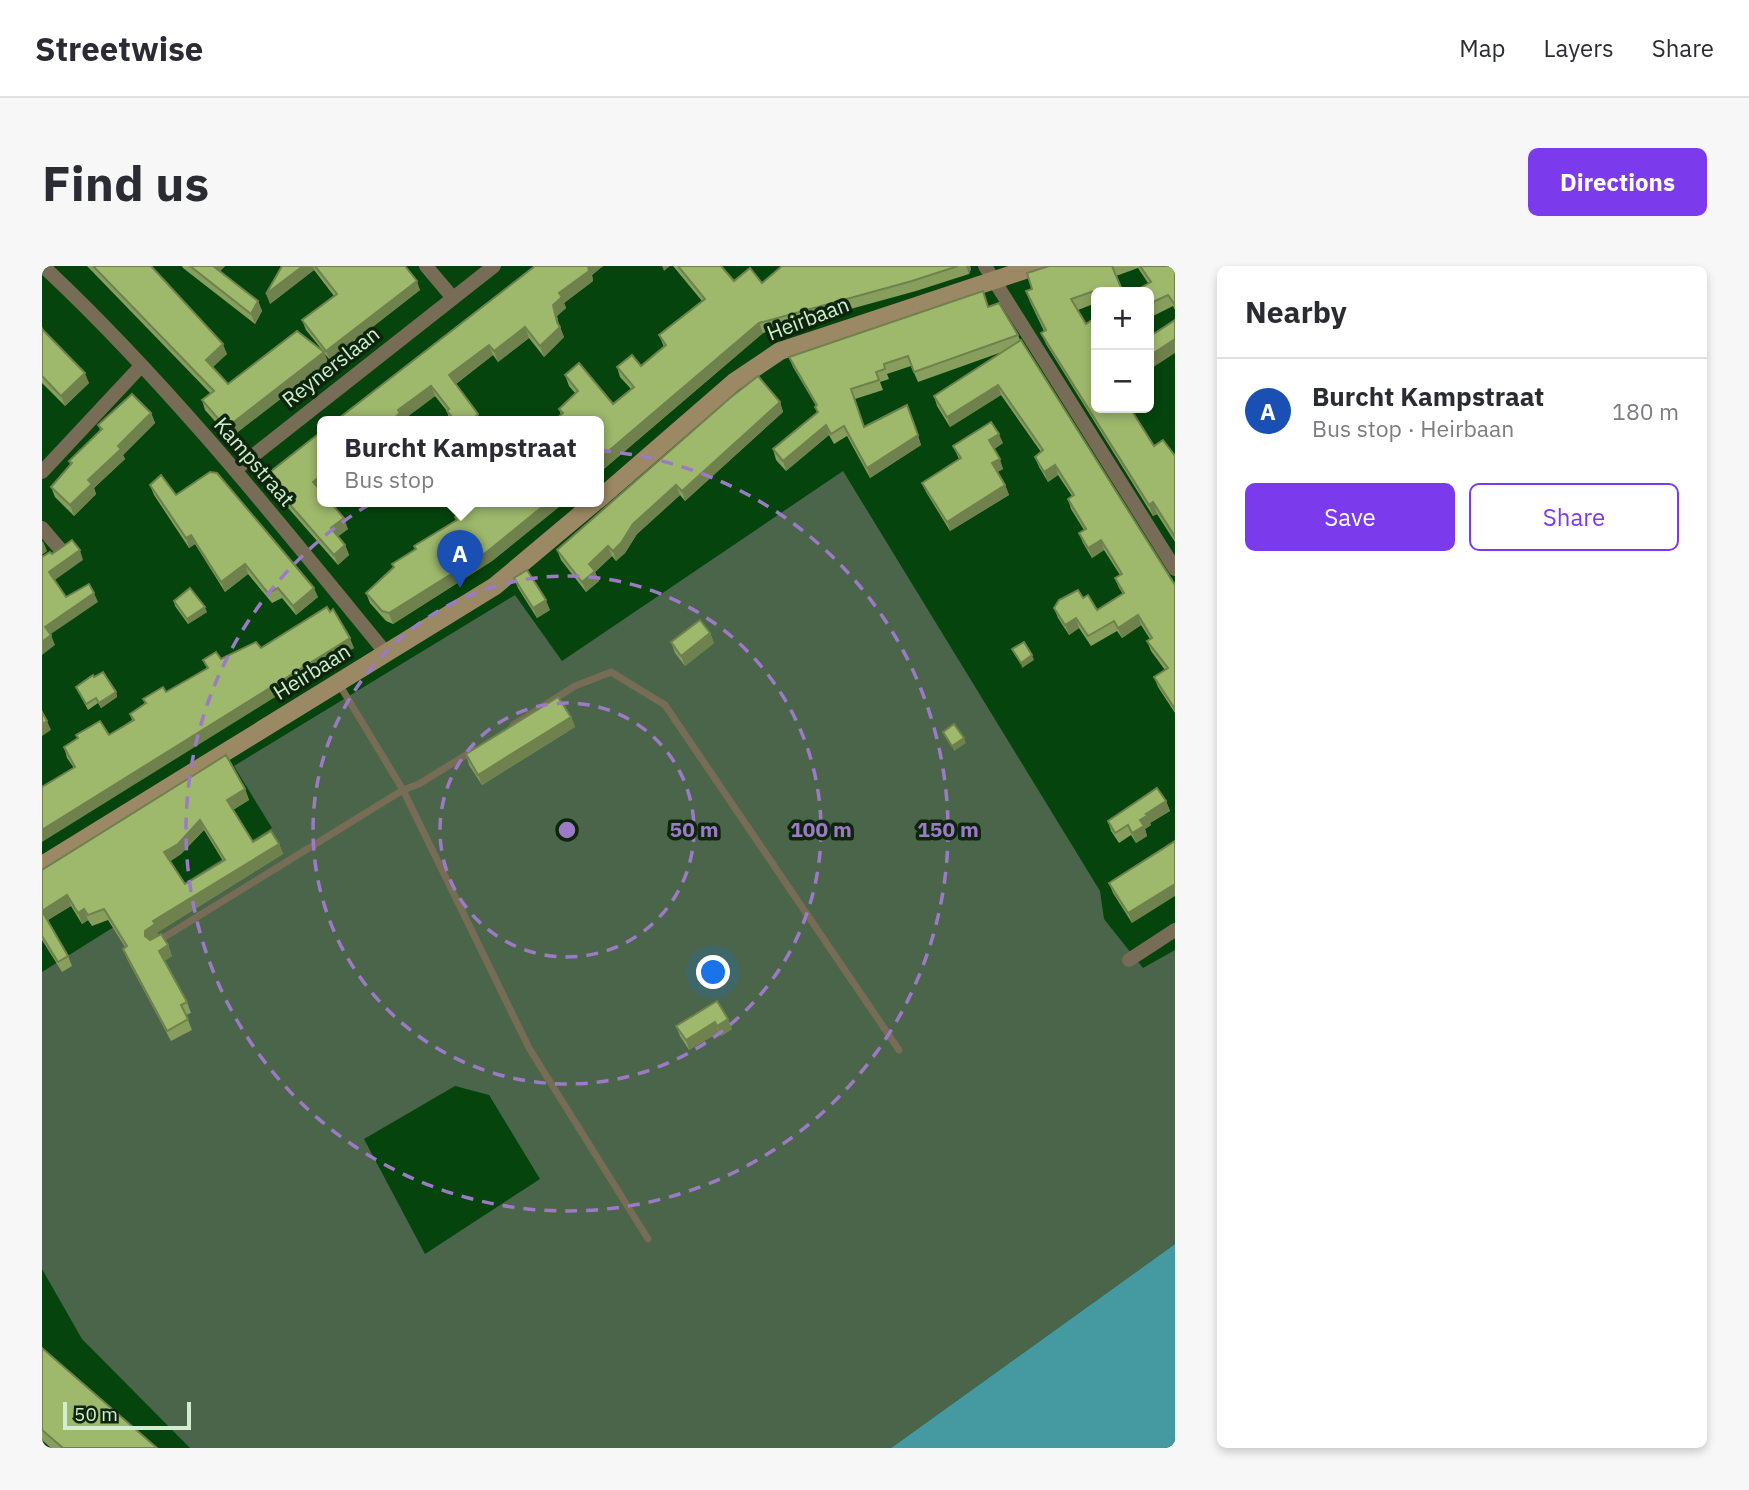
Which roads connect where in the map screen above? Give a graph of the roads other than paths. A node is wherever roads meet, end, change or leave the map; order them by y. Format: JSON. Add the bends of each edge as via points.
{"nodes":[{"id":1,"x":43,"y":266,"type":"edge"},
{"id":2,"x":426,"y":266,"type":"edge"},
{"id":3,"x":494,"y":266,"type":"edge"},
{"id":4,"x":1037,"y":266,"type":"edge"},
{"id":5,"x":990,"y":273,"type":"edge"},
{"id":6,"x":453,"y":298,"type":"junction"},
{"id":7,"x":141,"y":366,"type":"junction"},
{"id":8,"x":235,"y":470,"type":"junction"},
{"id":9,"x":42,"y":472,"type":"edge"},
{"id":10,"x":604,"y":495,"type":"edge"},
{"id":11,"x":590,"y":507,"type":"edge"},
{"id":12,"x":42,"y":528,"type":"edge"},
{"id":13,"x":56,"y":553,"type":"edge"},
{"id":14,"x":1175,"y":569,"type":"edge"},
{"id":15,"x":386,"y":653,"type":"junction"},
{"id":16,"x":338,"y":683,"type":"junction"},
{"id":17,"x":505,"y":730,"type":"edge"},
{"id":18,"x":483,"y":744,"type":"edge"},
{"id":19,"x":403,"y":790,"type":"junction"},
{"id":20,"x":42,"y":865,"type":"edge"},
{"id":21,"x":1175,"y":930,"type":"edge"},
{"id":22,"x":154,"y":944,"type":"edge"},
{"id":23,"x":1129,"y":960,"type":"dead end"},
{"id":24,"x":899,"y":1050,"type":"dead end"},
{"id":25,"x":648,"y":1239,"type":"dead end"}],
"edges":[{"from":1,"to":7,"type":"street","name":"Kampstraat"},
{"from":2,"to":6,"type":"street"},
{"from":3,"to":6,"type":"street","name":"Reynerslaan"},
{"from":4,"to":5,"type":"street","name":"Heirbaan"},
{"from":5,"to":10,"type":"street","name":"Heirbaan","via":[[780,351],[734,382]]},
{"from":5,"to":14,"type":"street"},
{"from":6,"to":8,"type":"street","name":"Reynerslaan"},
{"from":7,"to":8,"type":"street","name":"Kampstraat"},
{"from":7,"to":9,"type":"street"},
{"from":8,"to":15,"type":"street","name":"Kampstraat"},
{"from":11,"to":15,"type":"street","name":"Heirbaan","via":[[509,575]]},
{"from":12,"to":13,"type":"street"},
{"from":15,"to":16,"type":"street","name":"Heirbaan"},
{"from":16,"to":19,"type":"lane"},
{"from":16,"to":20,"type":"street","name":"Heirbaan"},
{"from":17,"to":24,"type":"lane","via":[[575,686],[611,672],[665,705]]},
{"from":18,"to":19,"type":"lane"},
{"from":19,"to":22,"type":"lane"},
{"from":19,"to":25,"type":"lane","via":[[524,1039]]},
{"from":21,"to":23,"type":"street"}]}
